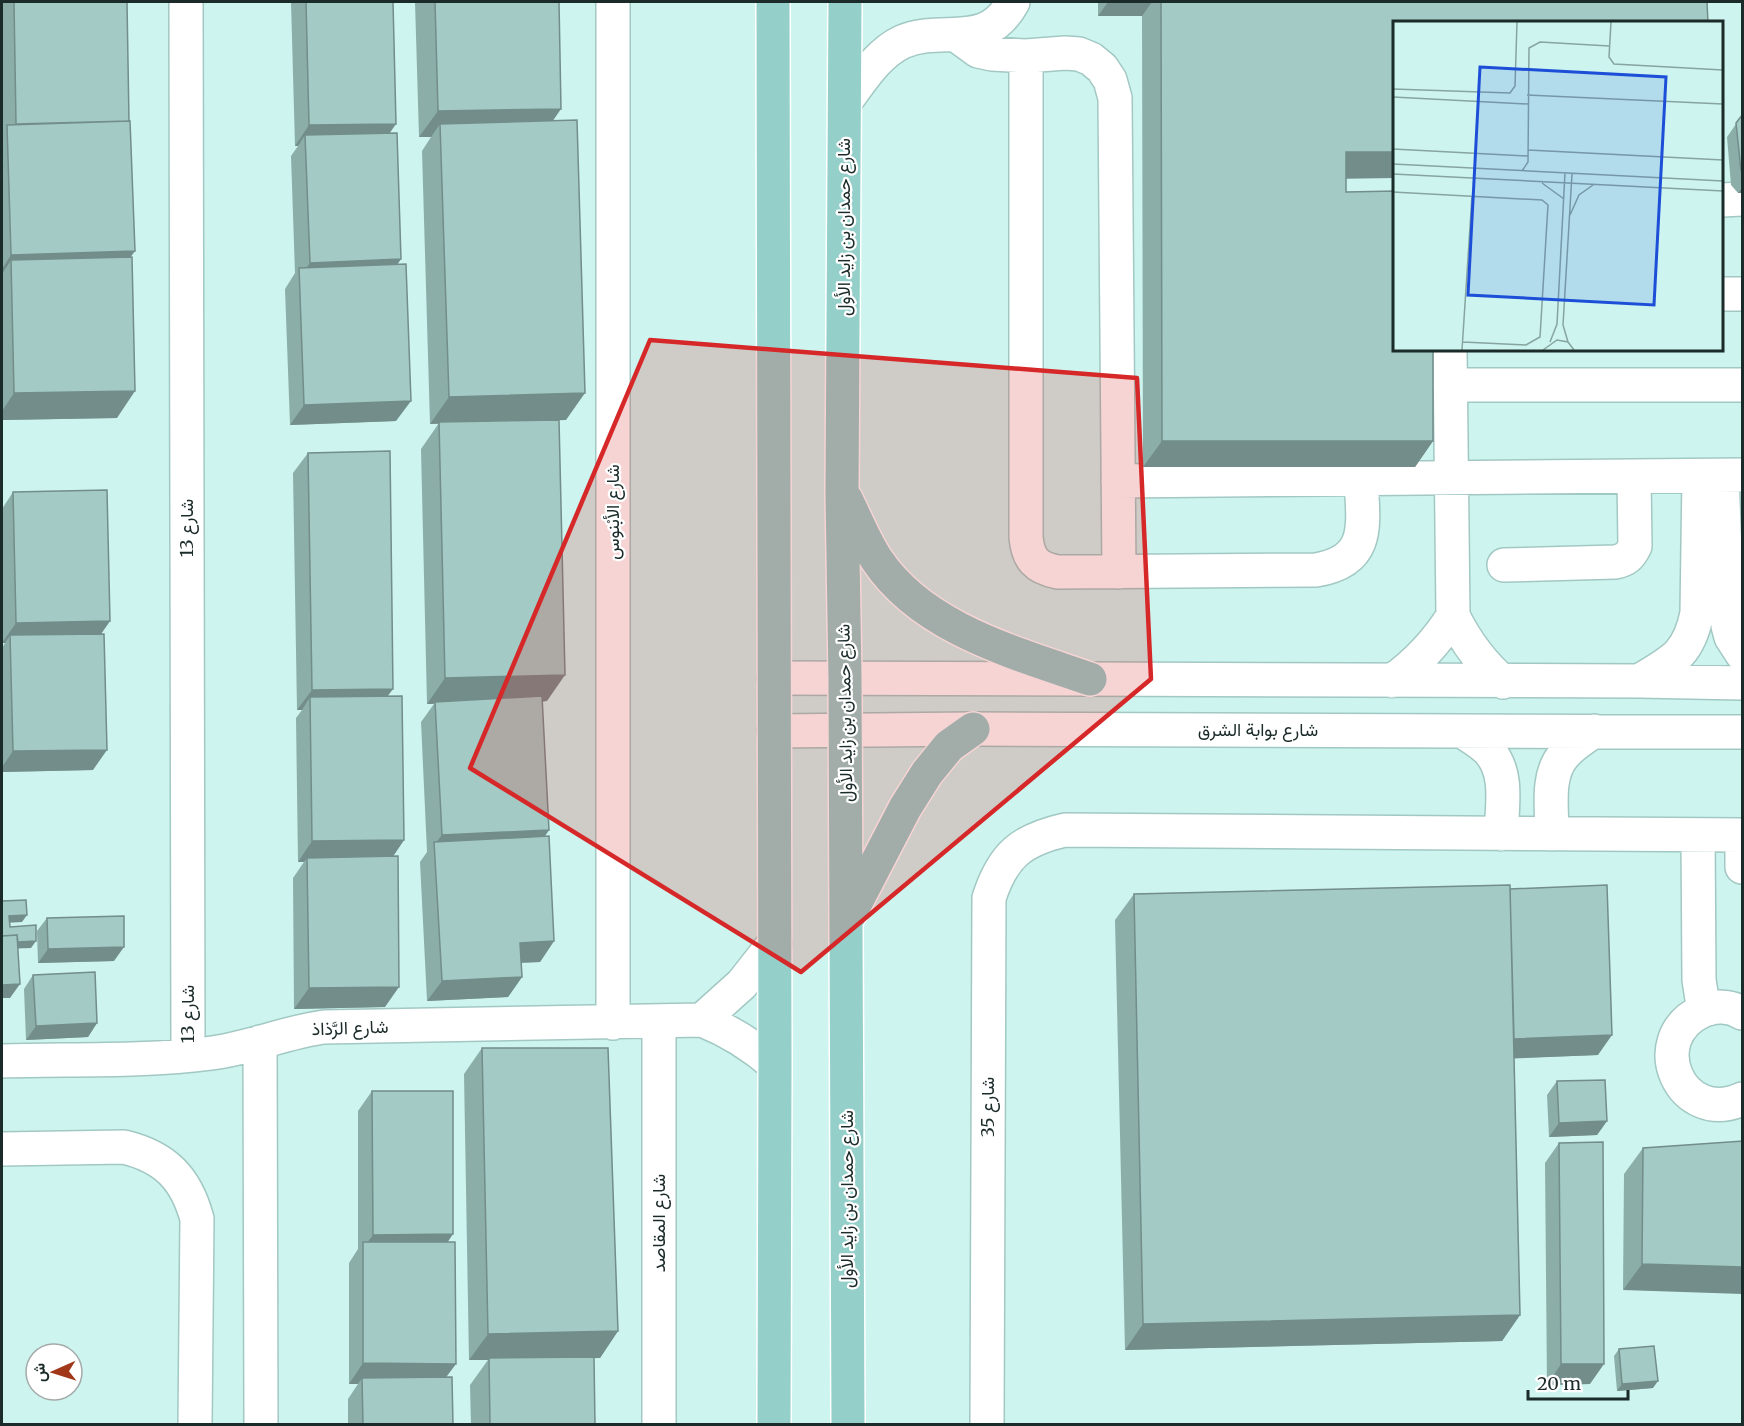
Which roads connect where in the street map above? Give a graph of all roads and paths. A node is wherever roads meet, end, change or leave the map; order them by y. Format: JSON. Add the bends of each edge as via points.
{"nodes":[{"id":1,"x":186,"y":2,"type":"edge"},
{"id":2,"x":613,"y":2,"type":"edge"},
{"id":3,"x":773,"y":2,"type":"edge"},
{"id":4,"x":845,"y":2,"type":"edge"},
{"id":5,"x":1013,"y":2,"type":"edge"},
{"id":6,"x":956,"y":35,"type":"junction"},
{"id":7,"x":1026,"y":56,"type":"junction"},
{"id":8,"x":845,"y":102,"type":"junction"},
{"id":9,"x":1723,"y":200,"type":"edge"},
{"id":10,"x":1743,"y":200,"type":"edge"},
{"id":11,"x":1723,"y":294,"type":"edge"},
{"id":12,"x":1743,"y":294,"type":"edge"},
{"id":13,"x":1450,"y":351,"type":"edge"},
{"id":14,"x":1450,"y":385,"type":"junction"},
{"id":15,"x":1743,"y":385,"type":"edge"},
{"id":16,"x":1721,"y":476,"type":"edge"},
{"id":17,"x":1634,"y":477,"type":"junction"},
{"id":18,"x":1451,"y":478,"type":"junction"},
{"id":19,"x":1361,"y":479,"type":"junction"},
{"id":20,"x":1118,"y":481,"type":"junction"},
{"id":21,"x":842,"y":493,"type":"junction"},
{"id":22,"x":1504,"y":565,"type":"dead end"},
{"id":23,"x":1119,"y":572,"type":"junction"},
{"id":24,"x":1453,"y":616,"type":"junction"},
{"id":25,"x":1743,"y":654,"type":"edge"},
{"id":26,"x":774,"y":678,"type":"junction"},
{"id":27,"x":845,"y":678,"type":"junction"},
{"id":28,"x":1089,"y":679,"type":"junction"},
{"id":29,"x":1392,"y":681,"type":"junction"},
{"id":30,"x":1639,"y":681,"type":"junction"},
{"id":31,"x":1503,"y":682,"type":"junction"},
{"id":32,"x":1743,"y":683,"type":"edge"},
{"id":33,"x":973,"y":729,"type":"junction"},
{"id":34,"x":845,"y":730,"type":"junction"},
{"id":35,"x":774,"y":731,"type":"junction"},
{"id":36,"x":1462,"y":731,"type":"junction"},
{"id":37,"x":1594,"y":731,"type":"junction"},
{"id":38,"x":1743,"y":732,"type":"edge"},
{"id":39,"x":1501,"y":834,"type":"junction"},
{"id":40,"x":1552,"y":834,"type":"junction"},
{"id":41,"x":1698,"y":835,"type":"junction"},
{"id":42,"x":1742,"y":846,"type":"edge"},
{"id":43,"x":846,"y":920,"type":"junction"},
{"id":44,"x":775,"y":942,"type":"junction"},
{"id":45,"x":1733,"y":1008,"type":"edge"},
{"id":46,"x":702,"y":1020,"type":"junction"},
{"id":47,"x":659,"y":1022,"type":"junction"},
{"id":48,"x":613,"y":1023,"type":"junction"},
{"id":49,"x":260,"y":1042,"type":"junction"},
{"id":50,"x":188,"y":1055,"type":"junction"},
{"id":51,"x":2,"y":1061,"type":"edge"},
{"id":52,"x":775,"y":1065,"type":"junction"},
{"id":53,"x":1743,"y":1099,"type":"edge"},
{"id":54,"x":2,"y":1149,"type":"edge"},
{"id":55,"x":195,"y":1425,"type":"edge"},
{"id":56,"x":261,"y":1425,"type":"edge"},
{"id":57,"x":659,"y":1425,"type":"edge"},
{"id":58,"x":774,"y":1425,"type":"edge"},
{"id":59,"x":848,"y":1425,"type":"edge"},
{"id":60,"x":987,"y":1425,"type":"edge"}],
"edges":[{"from":1,"to":50,"type":"street","name":"شارع 13"},
{"from":2,"to":48,"type":"street","name":"شارع الأبْنوس"},
{"from":3,"to":26,"type":"main road"},
{"from":4,"to":8,"type":"main road","name":"شارع حمدان بن زايد الأول"},
{"from":5,"to":6,"type":"street","via":[[990,27]]},
{"from":6,"to":7,"type":"street","via":[[978,51]]},
{"from":6,"to":8,"type":"street","via":[[925,36],[903,42],[885,53]]},
{"from":7,"to":20,"type":"street","via":[[1065,53],[1091,59],[1110,80],[1114,98]]},
{"from":7,"to":23,"type":"street","via":[[1027,550],[1046,570]]},
{"from":8,"to":21,"type":"main road","name":"شارع حمدان بن زايد الأول"},
{"from":9,"to":10,"type":"street"},
{"from":11,"to":12,"type":"street"},
{"from":13,"to":14,"type":"street"},
{"from":14,"to":15,"type":"street"},
{"from":14,"to":18,"type":"street"},
{"from":16,"to":17,"type":"street"},
{"from":16,"to":25,"type":"street","via":[[1728,626]]},
{"from":16,"to":30,"type":"street","via":[[1694,628],[1683,651]]},
{"from":17,"to":18,"type":"street"},
{"from":17,"to":22,"type":"street","via":[[1635,546],[1624,560]]},
{"from":18,"to":19,"type":"street"},
{"from":18,"to":24,"type":"street"},
{"from":19,"to":20,"type":"street"},
{"from":19,"to":23,"type":"street","via":[[1363,529],[1359,542],[1343,562],[1329,568]]},
{"from":20,"to":23,"type":"street"},
{"from":21,"to":27,"type":"main road","name":"شارع حمدان بن زايد الأول"},
{"from":21,"to":28,"type":"main road","via":[[877,560],[901,588],[934,615],[987,643]]},
{"from":24,"to":29,"type":"street","via":[[1426,652]]},
{"from":24,"to":31,"type":"street","via":[[1474,652]]},
{"from":26,"to":27,"type":"street"},
{"from":26,"to":35,"type":"main road"},
{"from":27,"to":28,"type":"street"},
{"from":27,"to":34,"type":"main road","name":"شارع حمدان بن زايد الأول"},
{"from":28,"to":29,"type":"street"},
{"from":29,"to":31,"type":"street"},
{"from":30,"to":31,"type":"street"},
{"from":30,"to":32,"type":"street"},
{"from":33,"to":34,"type":"street","name":"شارع بوابة الشرق"},
{"from":33,"to":36,"type":"street","name":"شارع بوابة الشرق"},
{"from":33,"to":43,"type":"main road","via":[[949,746],[927,773]]},
{"from":34,"to":35,"type":"street","name":"شارع بوابة الشرق"},
{"from":34,"to":43,"type":"main road","name":"شارع حمدان بن زايد الأول"},
{"from":35,"to":44,"type":"main road"},
{"from":36,"to":37,"type":"street","name":"شارع بوابة الشرق"},
{"from":36,"to":39,"type":"street","via":[[1489,751],[1500,768]]},
{"from":37,"to":38,"type":"street","name":"شارع بوابة الشرق"},
{"from":37,"to":40,"type":"street","via":[[1563,755],[1555,768]]},
{"from":39,"to":40,"type":"street","name":"شارع 35"},
{"from":39,"to":60,"type":"street","name":"شارع 35","via":[[1065,830],[1023,845],[1006,861],[989,898]]},
{"from":40,"to":41,"type":"street","name":"شارع 35"},
{"from":41,"to":42,"type":"street","name":"شارع 35"},
{"from":41,"to":45,"type":"street","via":[[1702,999]]},
{"from":43,"to":59,"type":"main road","name":"شارع حمدان بن زايد الأول"},
{"from":44,"to":46,"type":"street","via":[[742,984]]},
{"from":44,"to":52,"type":"main road"},
{"from":45,"to":53,"type":"street","via":[[1694,1015],[1682,1025],[1675,1039],[1673,1069],[1685,1089],[1703,1102],[1718,1105]]},
{"from":46,"to":47,"type":"street","name":"شارع الرَّذاذ"},
{"from":46,"to":52,"type":"street","name":"شارع الرَّذاذ","via":[[741,1038]]},
{"from":47,"to":48,"type":"street","name":"شارع الرَّذاذ"},
{"from":47,"to":57,"type":"street","name":"شارع المقاصد"},
{"from":48,"to":49,"type":"street","name":"شارع الرَّذاذ","via":[[324,1027]]},
{"from":49,"to":50,"type":"street","name":"شارع الرَّذاذ"},
{"from":49,"to":56,"type":"street"},
{"from":50,"to":51,"type":"street","name":"شارع الرَّذاذ"},
{"from":52,"to":58,"type":"main road"},
{"from":54,"to":55,"type":"street","via":[[124,1147],[155,1158],[182,1182],[197,1219]]}]}
